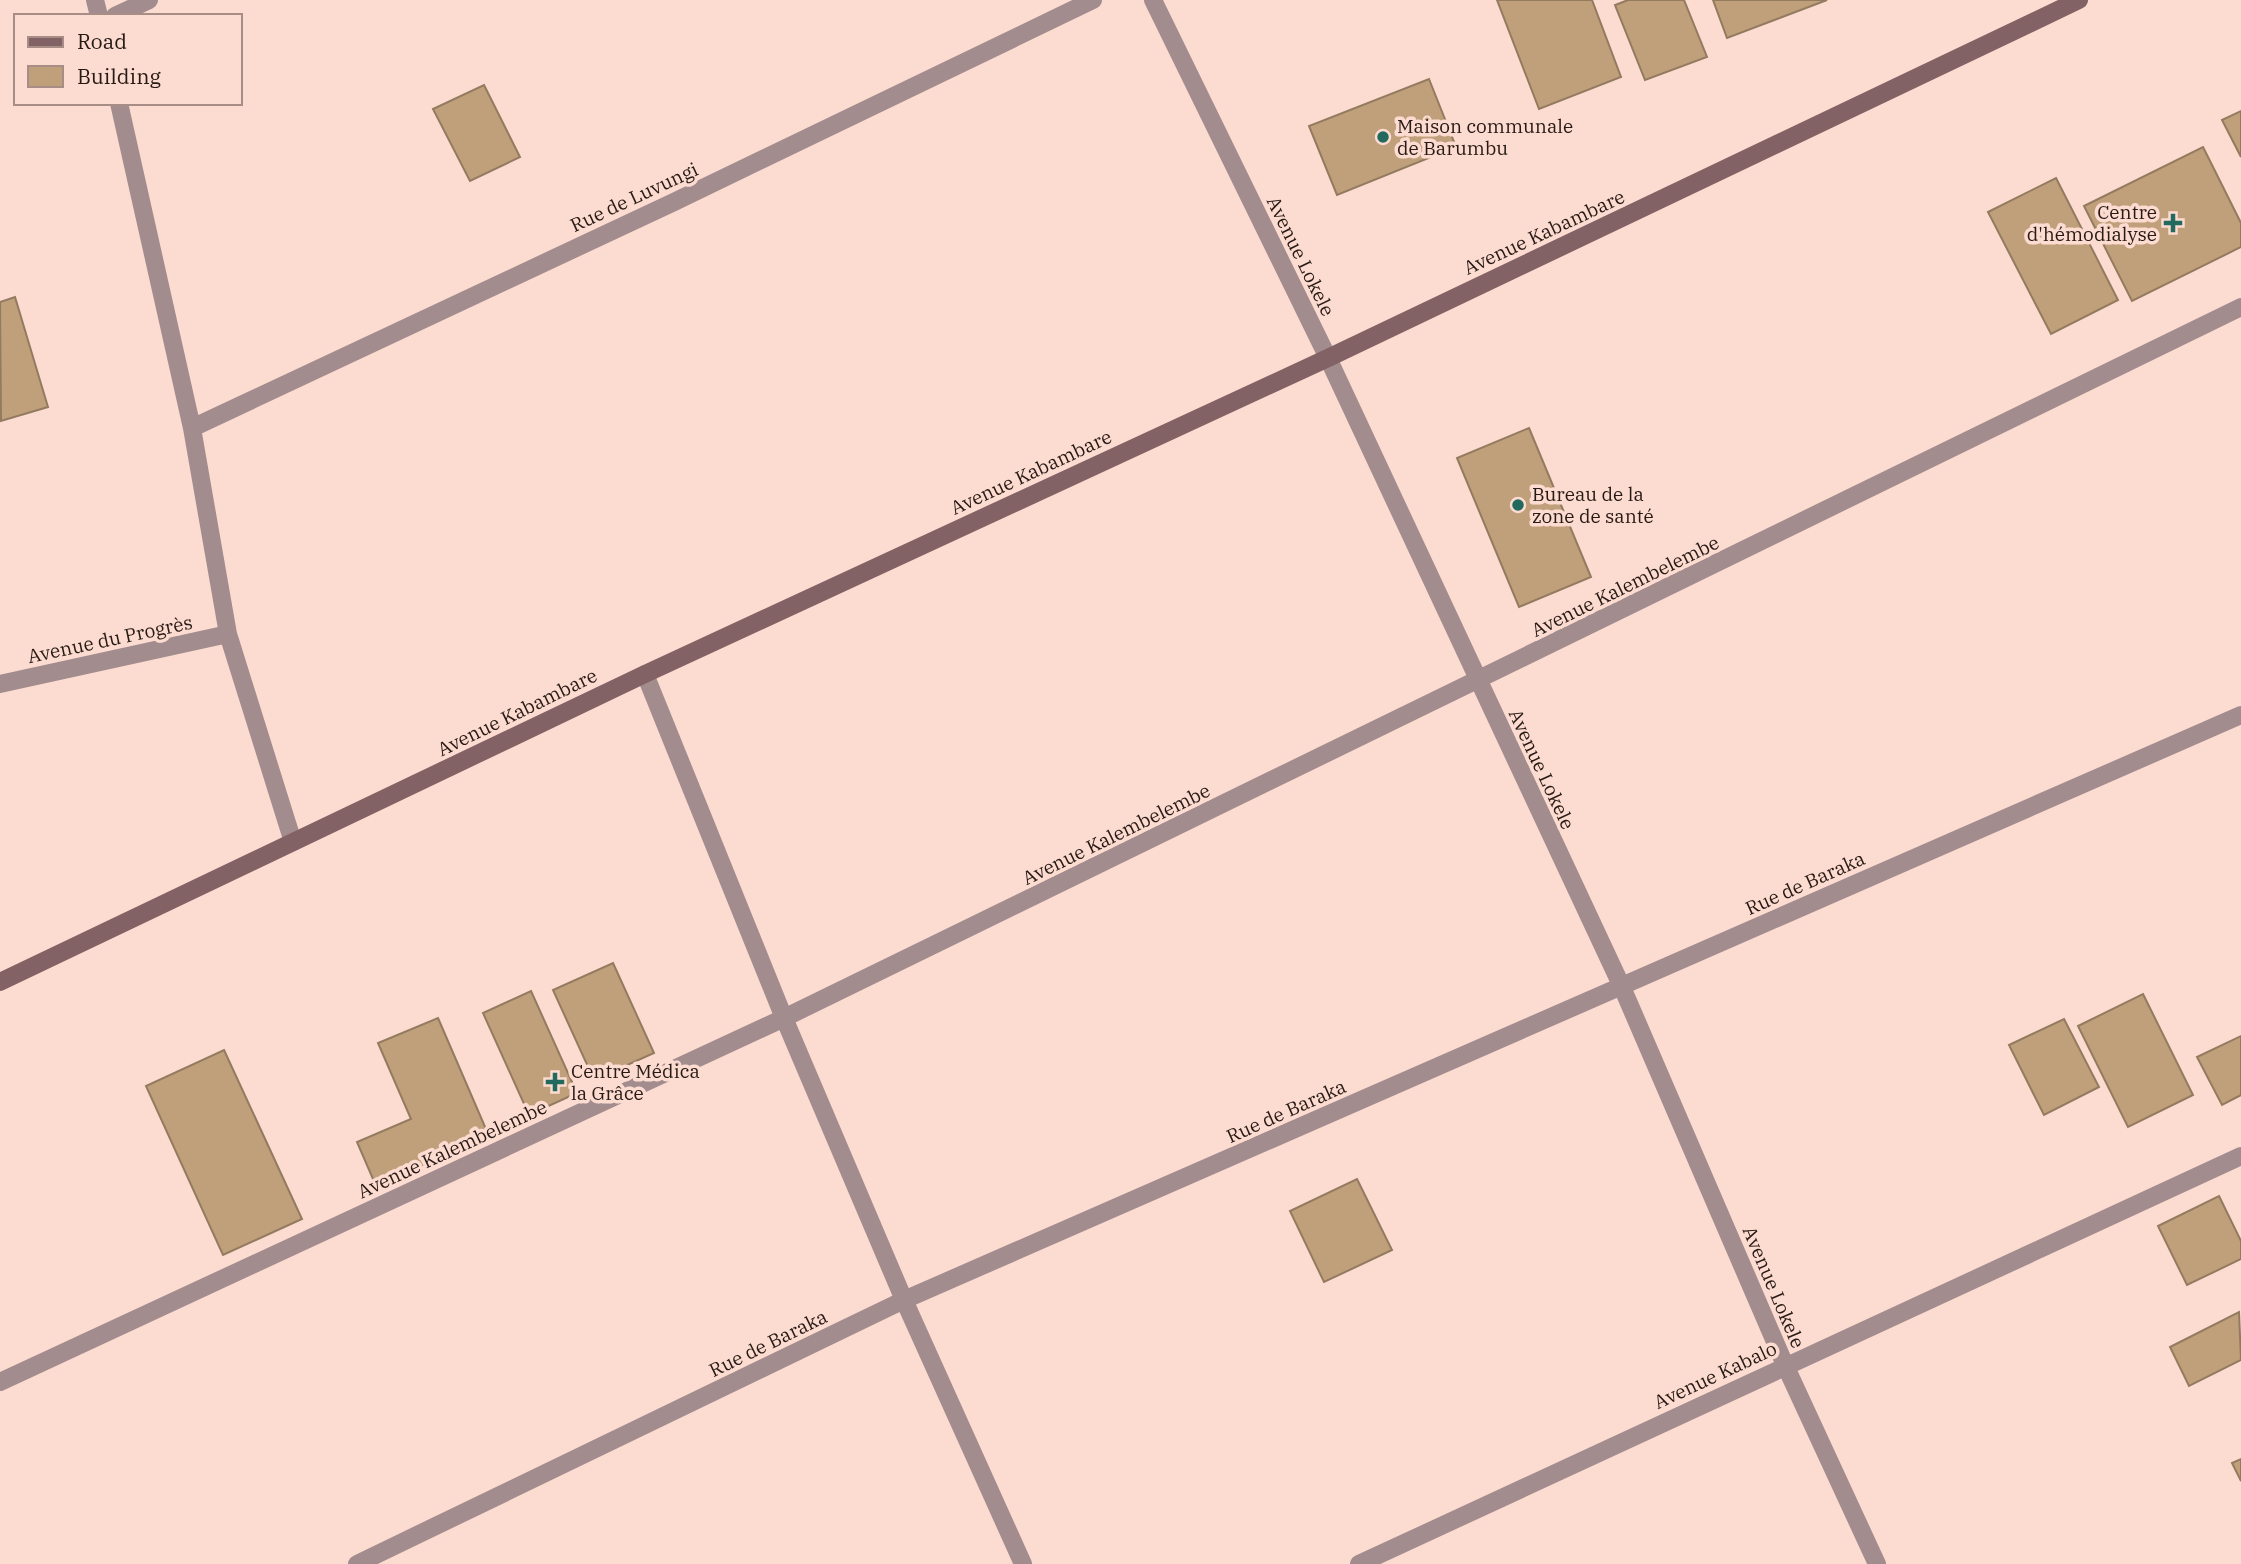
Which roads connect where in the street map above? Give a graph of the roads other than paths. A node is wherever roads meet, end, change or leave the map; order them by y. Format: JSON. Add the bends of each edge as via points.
{"nodes":[{"id":1,"x":149,"y":0,"type":"edge"},
{"id":2,"x":1093,"y":0,"type":"edge"},
{"id":3,"x":1153,"y":0,"type":"edge"},
{"id":4,"x":2079,"y":0,"type":"edge"},
{"id":5,"x":119,"y":14,"type":"edge"},
{"id":6,"x":118,"y":105,"type":"edge"},
{"id":7,"x":2241,"y":307,"type":"edge"},
{"id":8,"x":1328,"y":358,"type":"junction"},
{"id":9,"x":192,"y":428,"type":"junction"},
{"id":10,"x":228,"y":634,"type":"junction"},
{"id":11,"x":645,"y":674,"type":"junction"},
{"id":12,"x":1478,"y":682,"type":"junction"},
{"id":13,"x":0,"y":684,"type":"edge"},
{"id":14,"x":2241,"y":715,"type":"edge"},
{"id":15,"x":293,"y":842,"type":"junction"},
{"id":16,"x":0,"y":982,"type":"edge"},
{"id":17,"x":1622,"y":987,"type":"junction"},
{"id":18,"x":784,"y":1018,"type":"junction"},
{"id":19,"x":2241,"y":1156,"type":"edge"},
{"id":20,"x":905,"y":1300,"type":"junction"},
{"id":21,"x":1785,"y":1365,"type":"junction"},
{"id":22,"x":0,"y":1382,"type":"edge"},
{"id":23,"x":357,"y":1564,"type":"edge"},
{"id":24,"x":1023,"y":1564,"type":"edge"},
{"id":25,"x":1359,"y":1564,"type":"edge"},
{"id":26,"x":1877,"y":1564,"type":"edge"}],
"edges":[{"from":1,"to":5,"type":"street"},
{"from":2,"to":9,"type":"street","name":"Rue de Luvungi"},
{"from":3,"to":8,"type":"street","name":"Avenue Lokele"},
{"from":4,"to":8,"type":"main road","name":"Avenue Kabambare"},
{"from":6,"to":9,"type":"street"},
{"from":7,"to":12,"type":"street","name":"Avenue Kalembelembe"},
{"from":8,"to":11,"type":"main road","name":"Avenue Kabambare"},
{"from":8,"to":12,"type":"street","name":"Avenue Lokele"},
{"from":9,"to":10,"type":"street"},
{"from":10,"to":13,"type":"street","name":"Avenue du Progrès"},
{"from":10,"to":15,"type":"street"},
{"from":11,"to":15,"type":"main road","name":"Avenue Kabambare"},
{"from":11,"to":18,"type":"street"},
{"from":12,"to":17,"type":"street","name":"Avenue Lokele"},
{"from":12,"to":18,"type":"street","name":"Avenue Kalembelembe"},
{"from":14,"to":17,"type":"street","name":"Rue de Baraka"},
{"from":15,"to":16,"type":"main road","name":"Avenue Kabambare"},
{"from":17,"to":20,"type":"street","name":"Rue de Baraka"},
{"from":17,"to":21,"type":"street","name":"Avenue Lokele"},
{"from":18,"to":20,"type":"street"},
{"from":18,"to":22,"type":"street","name":"Avenue Kalembelembe"},
{"from":19,"to":21,"type":"street","name":"Avenue Kabalo"},
{"from":20,"to":23,"type":"street","name":"Rue de Baraka"},
{"from":20,"to":24,"type":"street"},
{"from":21,"to":25,"type":"street","name":"Avenue Kabalo"},
{"from":21,"to":26,"type":"street","name":"Avenue Lokele"}]}
